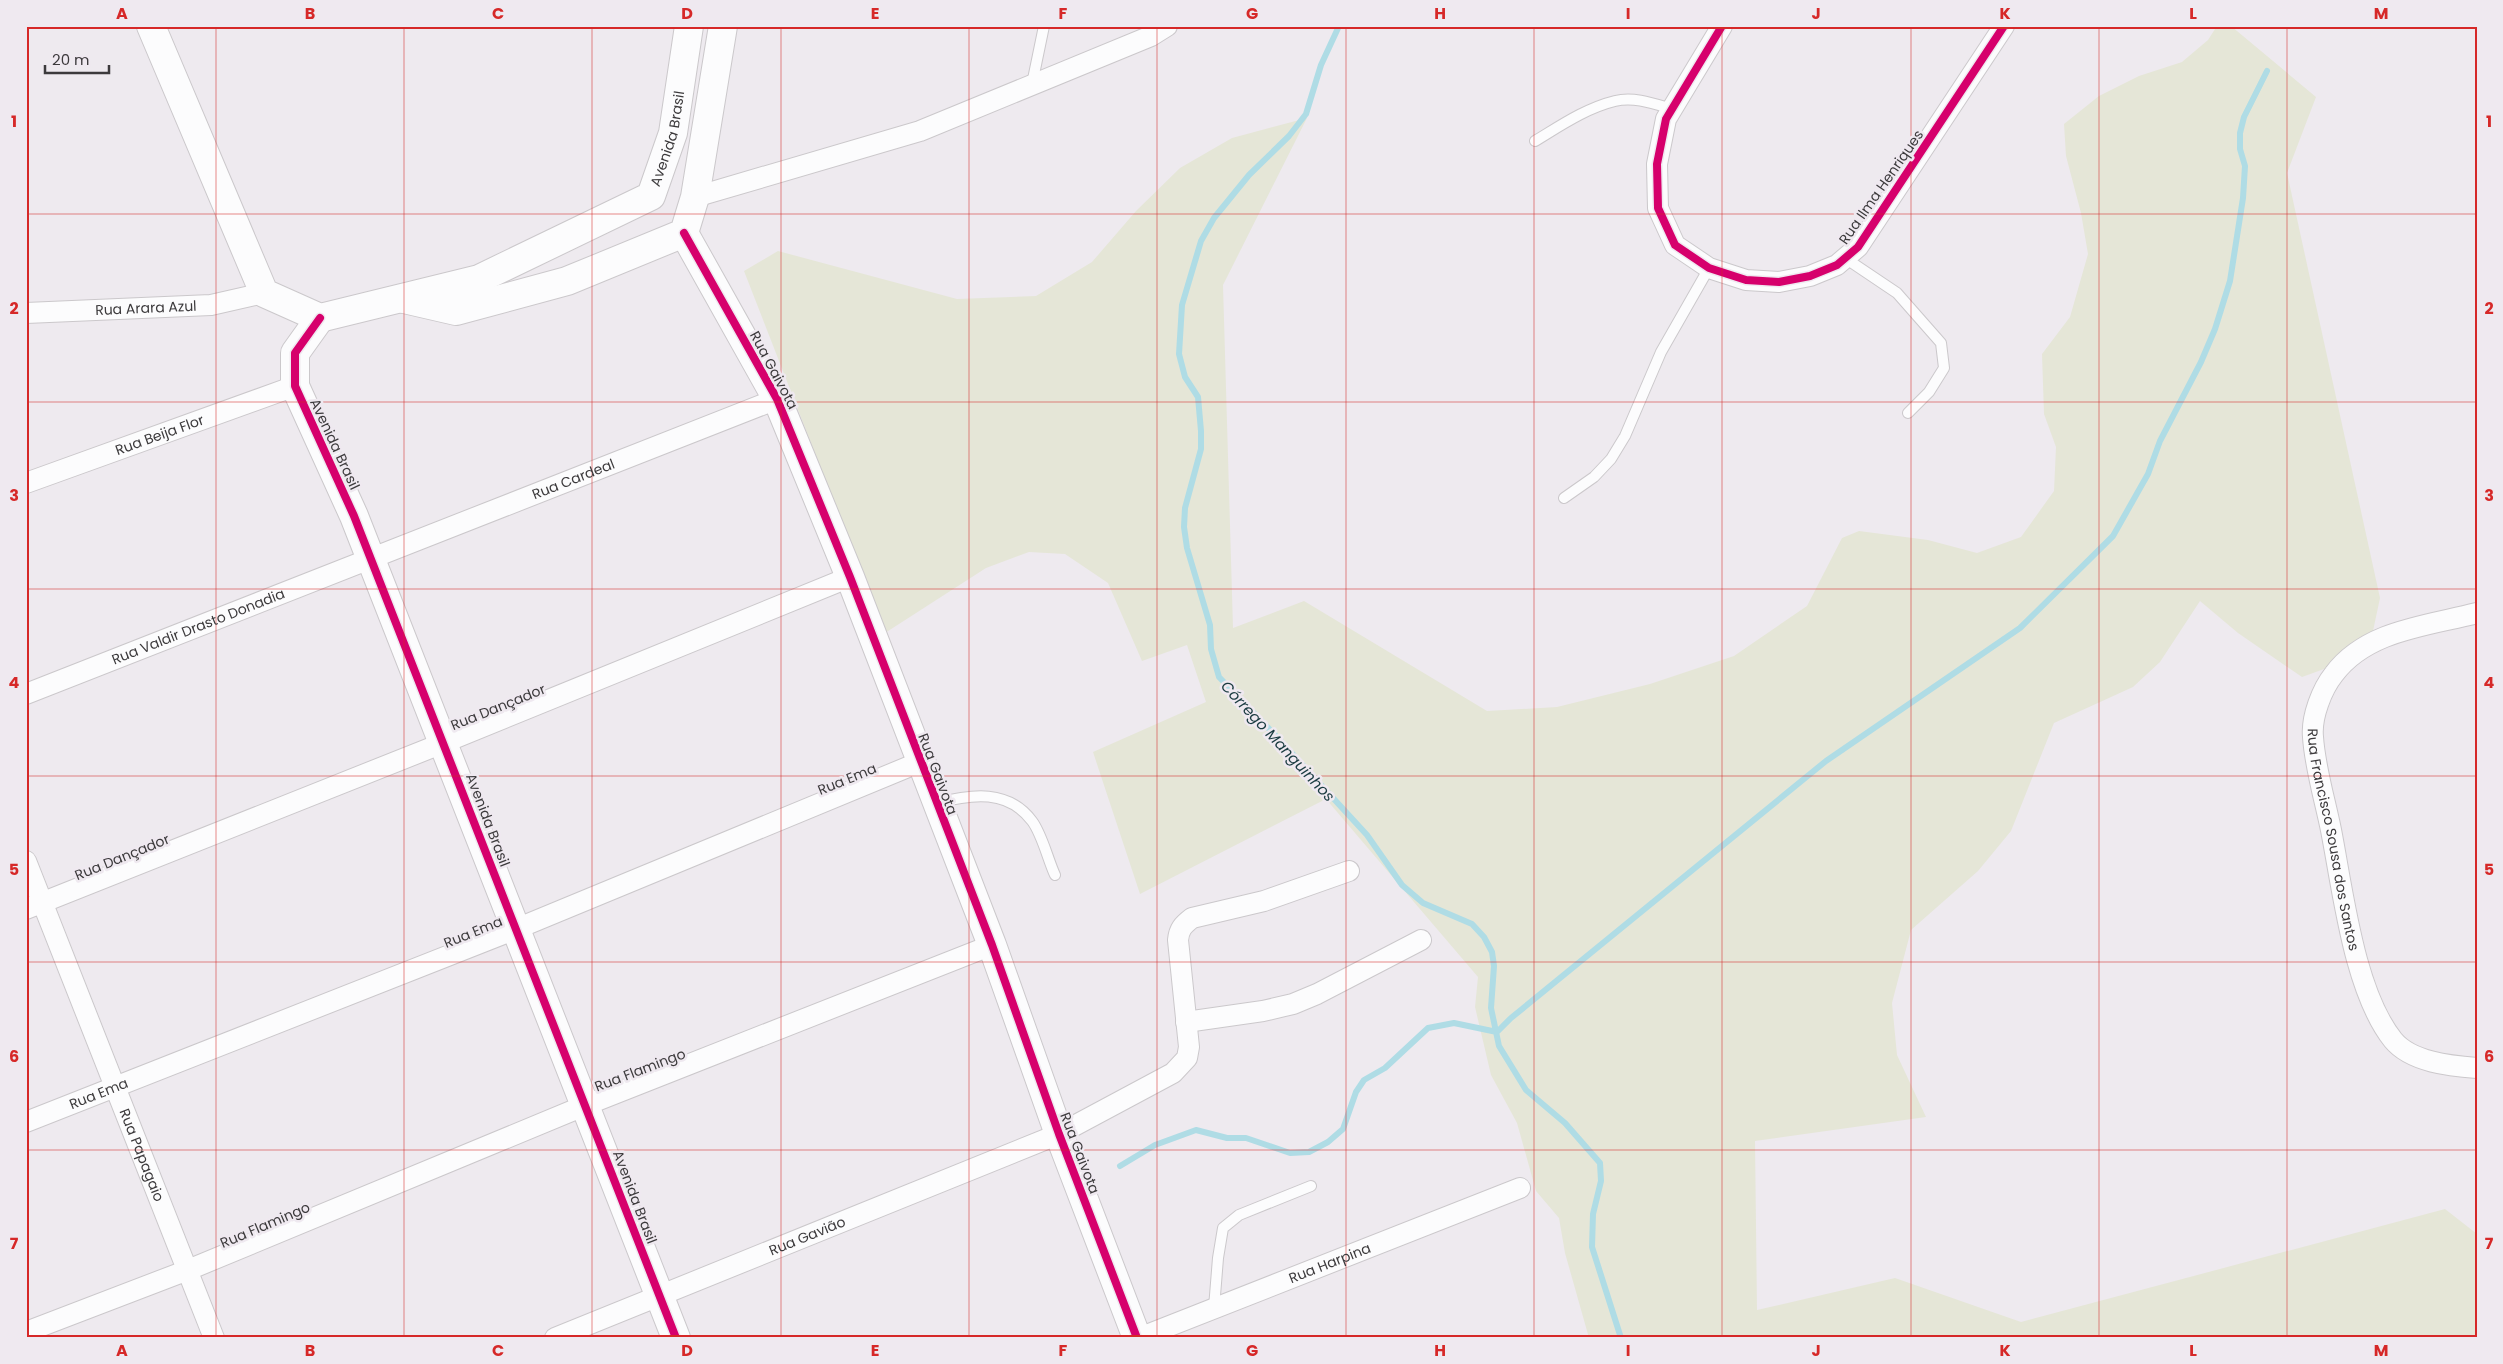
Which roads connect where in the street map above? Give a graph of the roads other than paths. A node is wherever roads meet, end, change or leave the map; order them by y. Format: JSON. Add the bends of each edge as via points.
{"nodes":[{"id":1,"x":151,"y":26,"type":"edge"},
{"id":2,"x":689,"y":26,"type":"edge"},
{"id":3,"x":723,"y":26,"type":"edge"},
{"id":4,"x":1044,"y":26,"type":"edge"},
{"id":5,"x":1167,"y":26,"type":"edge"},
{"id":6,"x":1722,"y":26,"type":"edge"},
{"id":7,"x":2004,"y":26,"type":"edge"},
{"id":8,"x":1032,"y":84,"type":"junction"},
{"id":9,"x":1672,"y":109,"type":"junction"},
{"id":10,"x":1535,"y":141,"type":"dead end"},
{"id":11,"x":695,"y":197,"type":"junction"},
{"id":12,"x":684,"y":233,"type":"junction"},
{"id":13,"x":1845,"y":258,"type":"junction"},
{"id":14,"x":1709,"y":268,"type":"junction"},
{"id":15,"x":264,"y":293,"type":"junction"},
{"id":16,"x":400,"y":298,"type":"junction"},
{"id":17,"x":26,"y":313,"type":"edge"},
{"id":18,"x":320,"y":318,"type":"junction"},
{"id":19,"x":295,"y":386,"type":"junction"},
{"id":20,"x":777,"y":399,"type":"junction"},
{"id":21,"x":1908,"y":413,"type":"dead end"},
{"id":22,"x":26,"y":483,"type":"edge"},
{"id":23,"x":1564,"y":498,"type":"dead end"},
{"id":24,"x":370,"y":559,"type":"junction"},
{"id":25,"x":850,"y":576,"type":"junction"},
{"id":26,"x":2477,"y":613,"type":"edge"},
{"id":27,"x":26,"y":694,"type":"edge"},
{"id":28,"x":443,"y":743,"type":"junction"},
{"id":29,"x":920,"y":762,"type":"junction"},
{"id":30,"x":936,"y":804,"type":"junction"},
{"id":31,"x":26,"y":861,"type":"edge"},
{"id":32,"x":1350,"y":871,"type":"dead end"},
{"id":33,"x":1055,"y":875,"type":"dead end"},
{"id":34,"x":34,"y":906,"type":"edge"},
{"id":35,"x":516,"y":928,"type":"junction"},
{"id":36,"x":1421,"y":940,"type":"dead end"},
{"id":37,"x":992,"y":945,"type":"junction"},
{"id":38,"x":1186,"y":1022,"type":"junction"},
{"id":39,"x":2477,"y":1068,"type":"edge"},
{"id":40,"x":116,"y":1086,"type":"junction"},
{"id":41,"x":586,"y":1105,"type":"junction"},
{"id":42,"x":26,"y":1122,"type":"edge"},
{"id":43,"x":1060,"y":1134,"type":"junction"},
{"id":44,"x":1311,"y":1186,"type":"dead end"},
{"id":45,"x":1520,"y":1188,"type":"dead end"},
{"id":46,"x":188,"y":1270,"type":"junction"},
{"id":47,"x":660,"y":1297,"type":"junction"},
{"id":48,"x":1214,"y":1308,"type":"junction"},
{"id":49,"x":26,"y":1332,"type":"edge"},
{"id":50,"x":214,"y":1338,"type":"edge"},
{"id":51,"x":555,"y":1338,"type":"edge"},
{"id":52,"x":676,"y":1338,"type":"edge"},
{"id":53,"x":1138,"y":1338,"type":"edge"}],
"edges":[{"from":1,"to":15,"type":"street"},
{"from":2,"to":16,"type":"street","name":"Avenida Brasil","via":[[673,132],[651,196],[479,279]]},
{"from":3,"to":11,"type":"street"},
{"from":4,"to":8,"type":"lane"},
{"from":5,"to":8,"type":"street"},
{"from":6,"to":9,"type":"street","name":"Rua Ilma Henriques"},
{"from":7,"to":13,"type":"street","name":"Rua Ilma Henriques","via":[[1858,246]]},
{"from":8,"to":11,"type":"street","via":[[920,130]]},
{"from":9,"to":10,"type":"lane","via":[[1642,101],[1616,100],[1575,117]]},
{"from":9,"to":14,"type":"street","name":"Rua Ilma Henriques","via":[[1666,119],[1657,164],[1658,208],[1676,245]]},
{"from":11,"to":12,"type":"street"},
{"from":12,"to":16,"type":"street","via":[[567,281],[456,311]]},
{"from":12,"to":20,"type":"street","name":"Rua Gaivota"},
{"from":13,"to":14,"type":"street","name":"Rua Ilma Henriques","via":[[1837,265],[1810,276],[1779,282],[1746,280]]},
{"from":13,"to":21,"type":"lane","via":[[1897,293],[1941,343],[1944,368],[1929,392]]},
{"from":14,"to":23,"type":"lane","via":[[1661,352],[1625,436],[1611,459]]},
{"from":15,"to":17,"type":"street","name":"Rua Arara Azul","via":[[211,305]]},
{"from":15,"to":18,"type":"street"},
{"from":16,"to":18,"type":"street","name":"Avenida Brasil"},
{"from":18,"to":19,"type":"street","name":"Avenida Brasil","via":[[295,353]]},
{"from":19,"to":22,"type":"street","name":"Rua Beija Flor"},
{"from":19,"to":24,"type":"street","name":"Avenida Brasil"},
{"from":20,"to":24,"type":"street","name":"Rua Cardeal"},
{"from":20,"to":25,"type":"street","name":"Rua Gaivota"},
{"from":24,"to":27,"type":"street","name":"Rua Valdir Drasto Donadia"},
{"from":24,"to":28,"type":"street","name":"Avenida Brasil"},
{"from":25,"to":28,"type":"street","name":"Rua Dançador"},
{"from":25,"to":29,"type":"street","name":"Rua Gaivota"},
{"from":26,"to":39,"type":"street","name":"Rua Francisco Sousa dos Santos","via":[[2378,638],[2352,654],[2320,695],[2312,736],[2355,952],[2370,998],[2393,1040],[2414,1054],[2444,1066]]},
{"from":28,"to":34,"type":"street","name":"Rua Dançador"},
{"from":28,"to":35,"type":"street","name":"Avenida Brasil"},
{"from":29,"to":30,"type":"street","name":"Rua Gaivota"},
{"from":29,"to":35,"type":"street","name":"Rua Ema"},
{"from":30,"to":33,"type":"lane","via":[[957,798],[987,796],[1008,799],[1032,822]]},
{"from":30,"to":37,"type":"street","name":"Rua Gaivota"},
{"from":31,"to":34,"type":"street","name":"Rua Papagaio"},
{"from":32,"to":38,"type":"street","name":"Rua Gavião","via":[[1264,900],[1192,918],[1185,923],[1179,931],[1178,940]]},
{"from":34,"to":40,"type":"street","name":"Rua Papagaio"},
{"from":35,"to":40,"type":"street","name":"Rua Ema"},
{"from":35,"to":41,"type":"street","name":"Avenida Brasil"},
{"from":36,"to":38,"type":"street","via":[[1292,1004]]},
{"from":37,"to":41,"type":"street","name":"Rua Flamingo"},
{"from":37,"to":43,"type":"street","name":"Rua Gaivota"},
{"from":38,"to":43,"type":"street","name":"Rua Gavião","via":[[1189,1047],[1180,1068]]},
{"from":40,"to":42,"type":"street","name":"Rua Ema"},
{"from":40,"to":46,"type":"street","name":"Rua Papagaio"},
{"from":41,"to":46,"type":"street","name":"Rua Flamingo"},
{"from":41,"to":47,"type":"street","name":"Avenida Brasil"},
{"from":43,"to":47,"type":"street","name":"Rua Gavião"},
{"from":43,"to":53,"type":"street","name":"Rua Gaivota"},
{"from":44,"to":48,"type":"lane","via":[[1239,1215],[1223,1228]]},
{"from":45,"to":48,"type":"street","name":"Rua Harpina"},
{"from":46,"to":49,"type":"street","name":"Rua Flamingo"},
{"from":46,"to":50,"type":"street","name":"Rua Papagaio"},
{"from":47,"to":51,"type":"street","name":"Rua Gavião"},
{"from":47,"to":52,"type":"street","name":"Avenida Brasil"},
{"from":48,"to":53,"type":"street","name":"Rua Harpina"}]}
